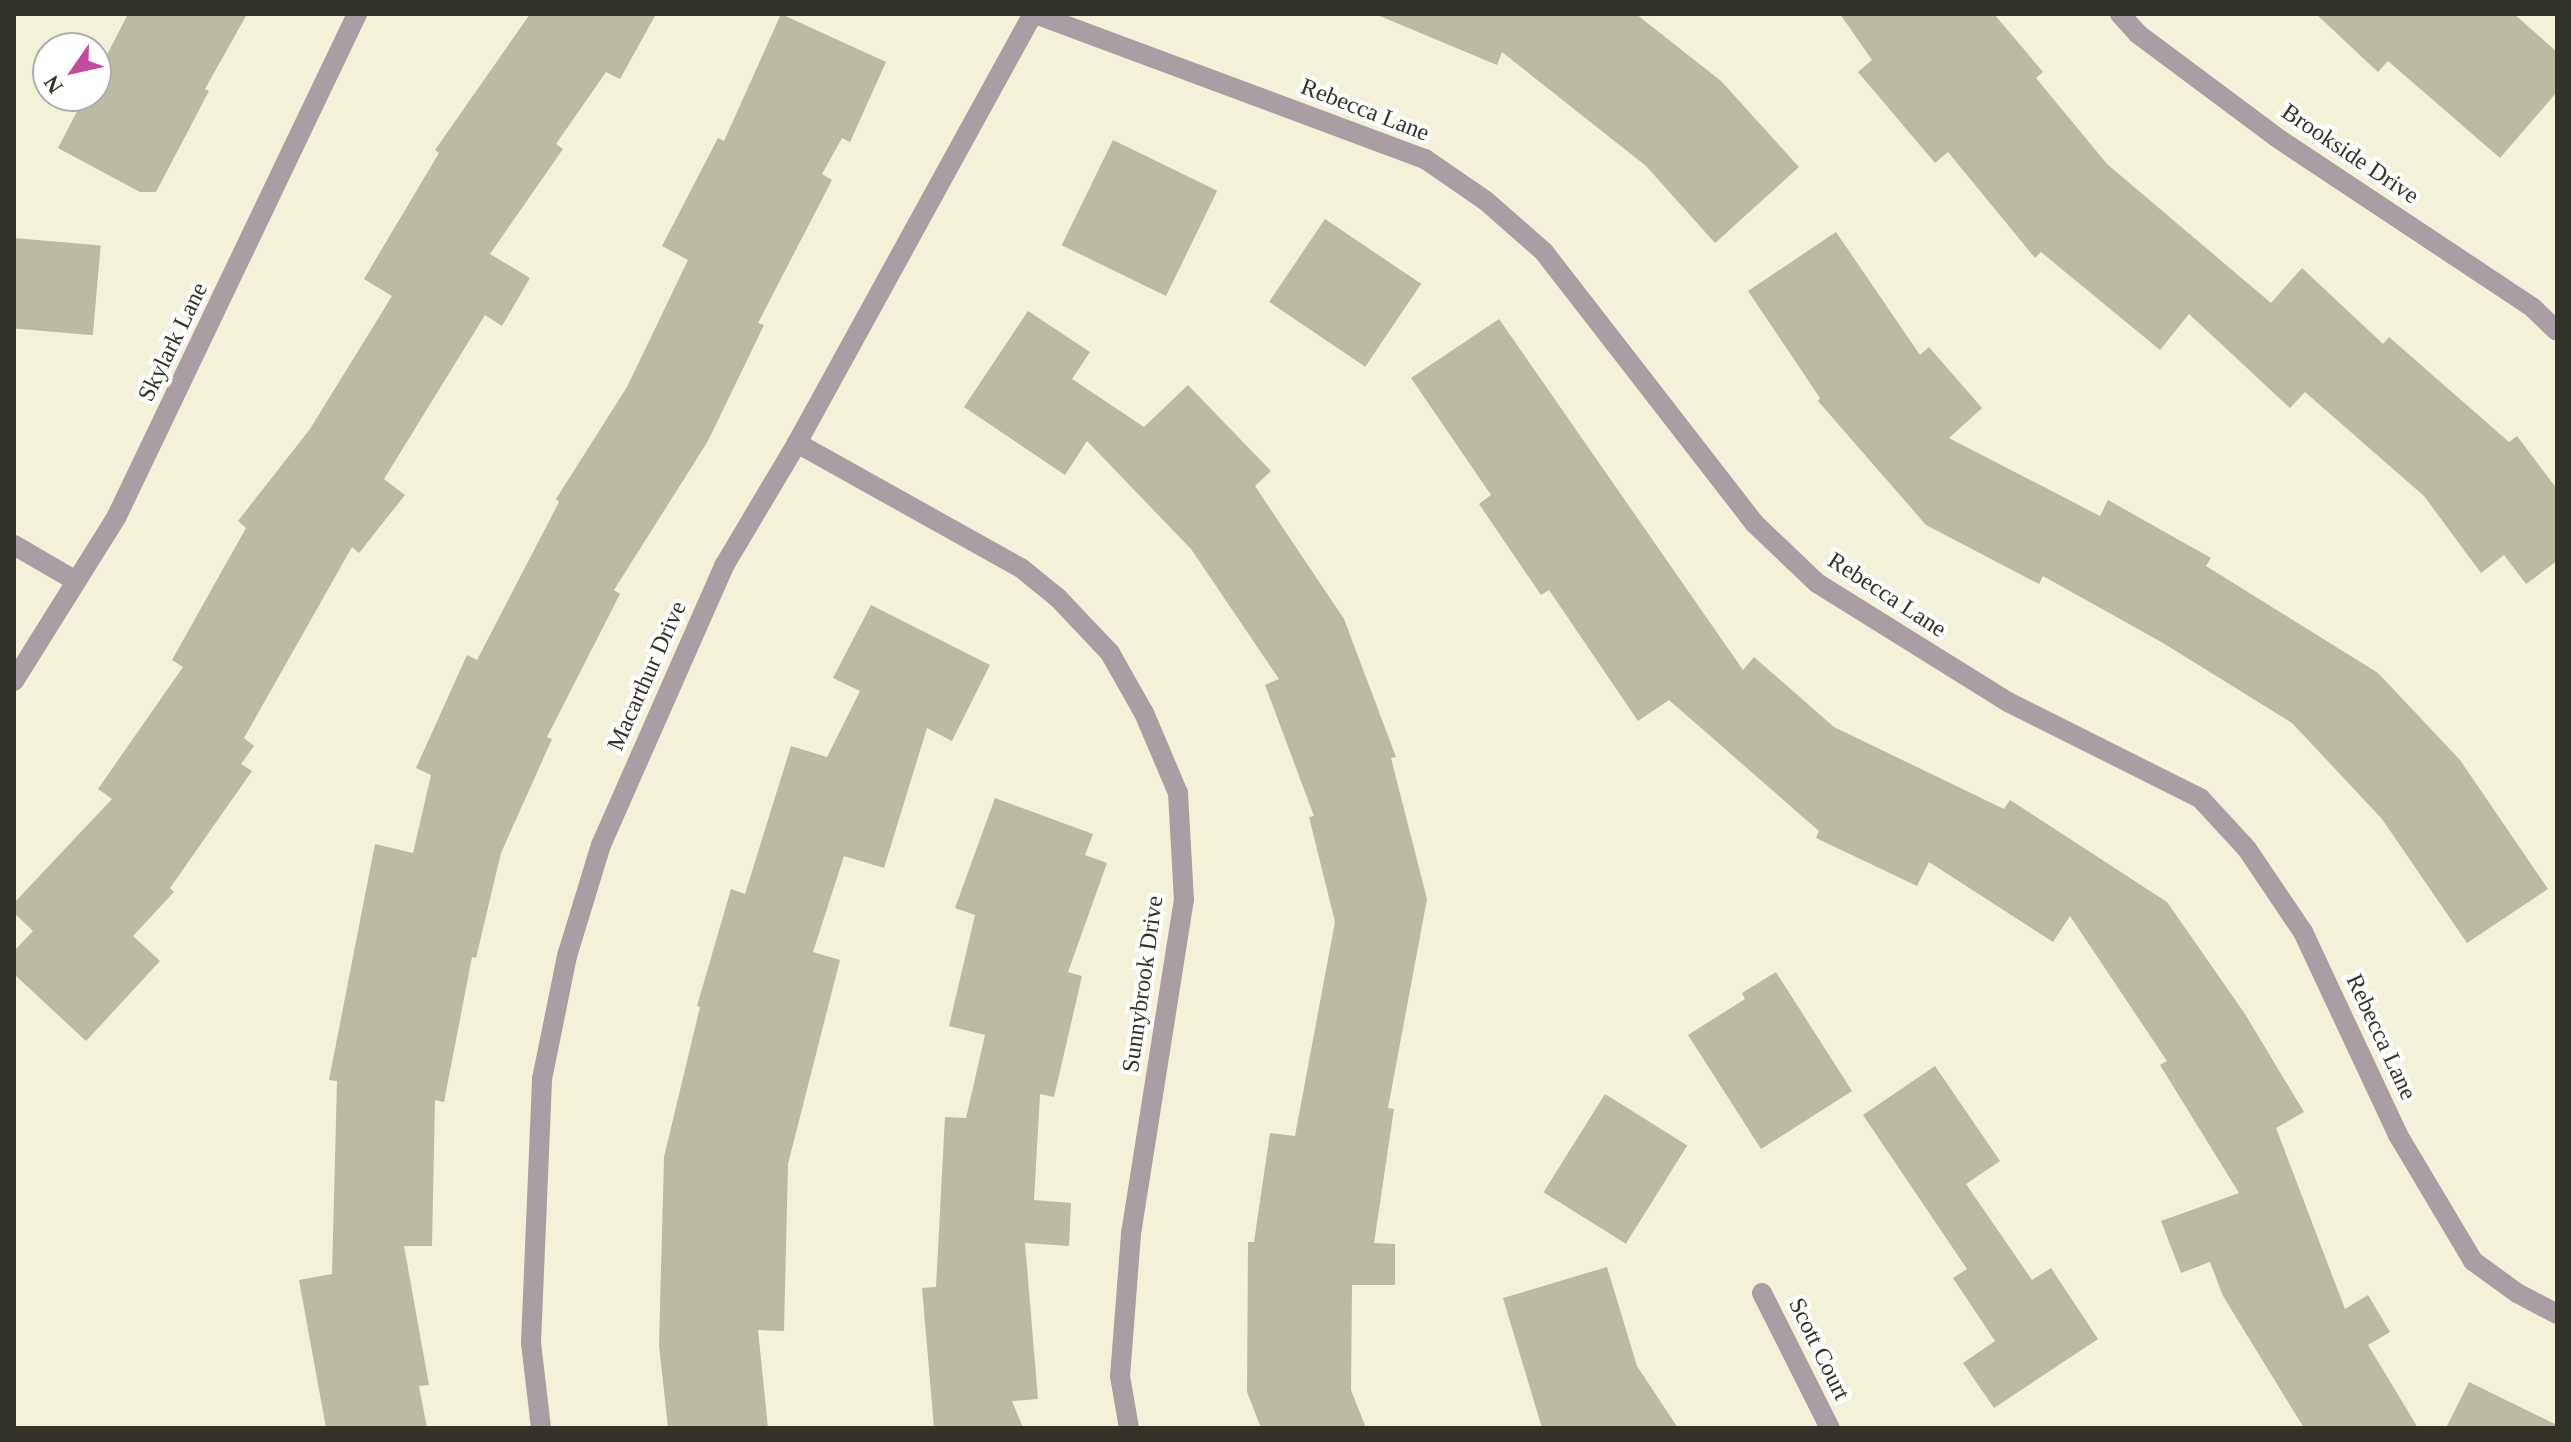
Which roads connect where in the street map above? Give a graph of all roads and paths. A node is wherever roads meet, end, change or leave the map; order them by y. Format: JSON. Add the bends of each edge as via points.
{"nodes":[{"id":1,"x":357,"y":14,"type":"edge"},
{"id":2,"x":1034,"y":14,"type":"edge"},
{"id":3,"x":2120,"y":14,"type":"edge"},
{"id":4,"x":2557,"y":331,"type":"edge"},
{"id":5,"x":797,"y":443,"type":"junction"},
{"id":6,"x":14,"y":545,"type":"edge"},
{"id":7,"x":76,"y":581,"type":"junction"},
{"id":8,"x":14,"y":681,"type":"edge"},
{"id":9,"x":1762,"y":1293,"type":"dead end"},
{"id":10,"x":2557,"y":1314,"type":"edge"},
{"id":11,"x":541,"y":1428,"type":"edge"},
{"id":12,"x":1129,"y":1428,"type":"edge"},
{"id":13,"x":1830,"y":1428,"type":"edge"}],
"edges":[{"from":1,"to":7,"type":"street","name":"Skylark Lane","via":[[116,518]]},
{"from":2,"to":5,"type":"street","name":"Macarthur Drive"},
{"from":2,"to":10,"type":"street","name":"Rebecca Lane","via":[[1425,159],[1486,201],[1544,252],[1754,523],[1817,583],[2008,702],[2200,798],[2247,849],[2303,932],[2398,1135],[2473,1261]]},
{"from":3,"to":4,"type":"street","name":"Brookside Drive","via":[[2138,34],[2276,137],[2533,308]]},
{"from":5,"to":11,"type":"street","name":"Macarthur Drive","via":[[724,566],[601,845],[567,956],[542,1079],[531,1343]]},
{"from":5,"to":12,"type":"street","name":"Sunnybrook Drive","via":[[1021,568],[1058,598],[1110,653],[1144,713],[1178,793],[1184,899],[1131,1234],[1120,1376]]},
{"from":6,"to":7,"type":"street"},
{"from":7,"to":8,"type":"street","name":"Skylark Lane"},
{"from":9,"to":13,"type":"street","name":"Scott Court"}]}
